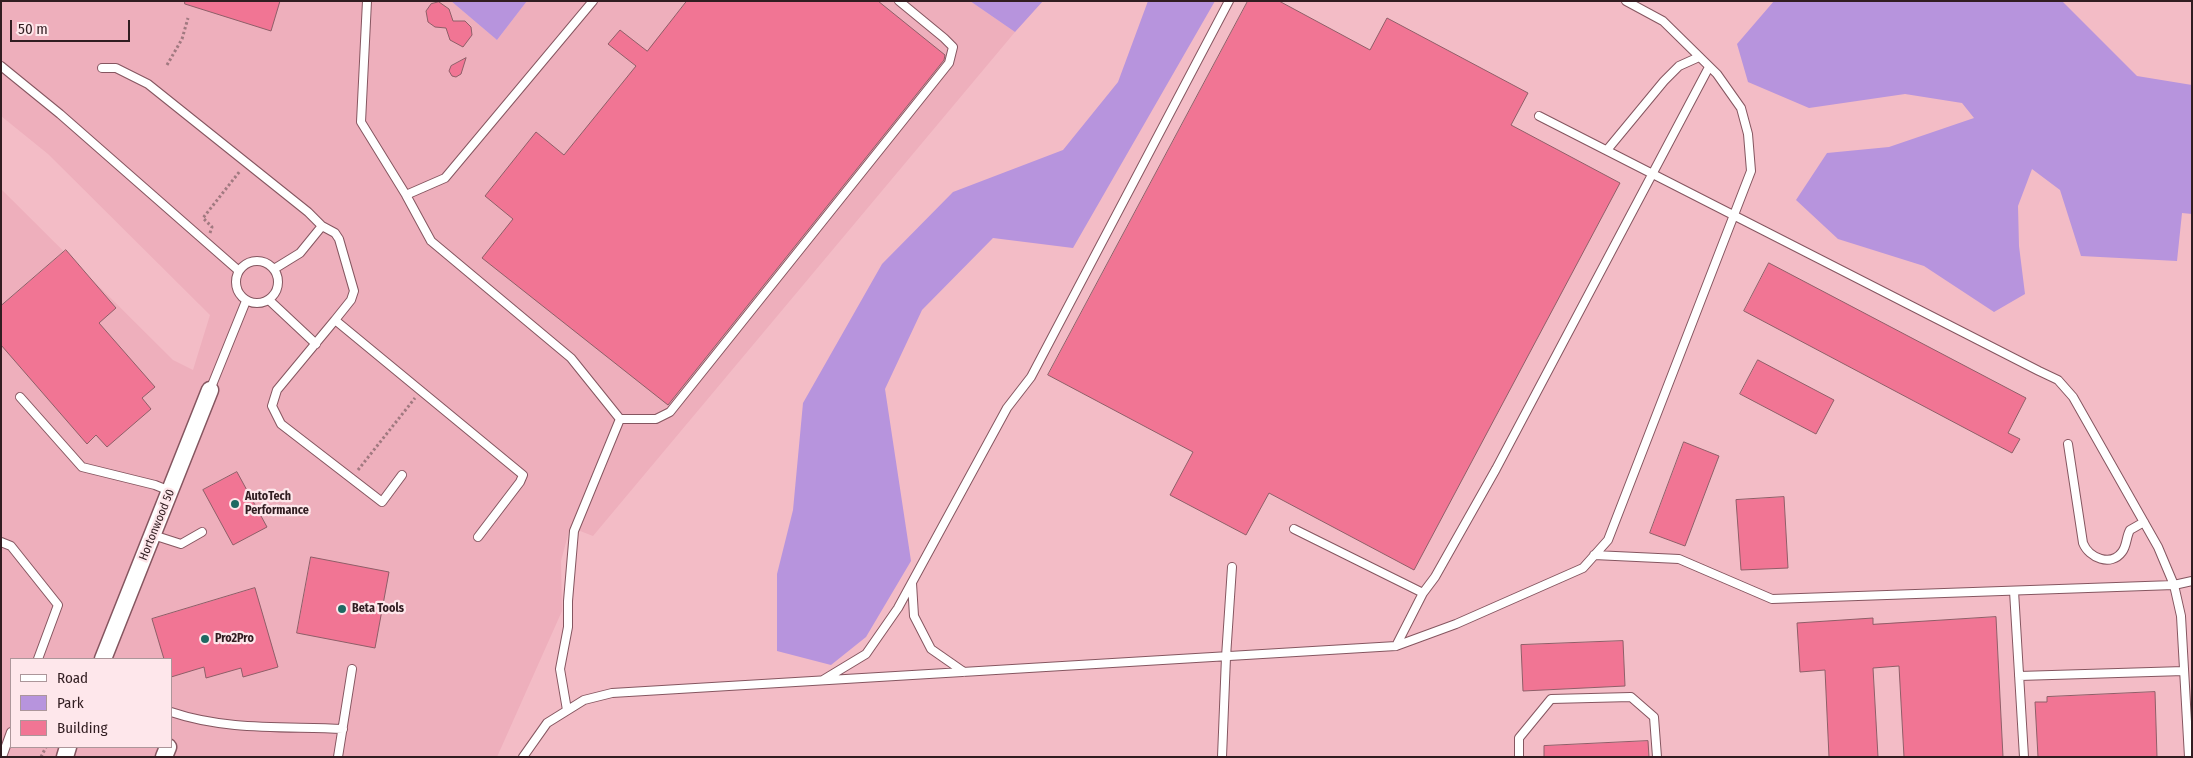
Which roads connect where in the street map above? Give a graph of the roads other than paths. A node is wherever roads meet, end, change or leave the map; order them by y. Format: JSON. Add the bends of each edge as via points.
{"nodes":[{"id":1,"x":367,"y":1,"type":"edge"},
{"id":2,"x":593,"y":1,"type":"edge"},
{"id":3,"x":899,"y":1,"type":"edge"},
{"id":4,"x":1229,"y":1,"type":"edge"},
{"id":5,"x":1626,"y":1,"type":"edge"},
{"id":6,"x":1699,"y":57,"type":"junction"},
{"id":7,"x":1,"y":66,"type":"edge"},
{"id":8,"x":1709,"y":67,"type":"junction"},
{"id":9,"x":102,"y":68,"type":"dead end"},
{"id":10,"x":1540,"y":116,"type":"dead end"},
{"id":11,"x":1607,"y":150,"type":"junction"},
{"id":12,"x":1653,"y":172,"type":"junction"},
{"id":13,"x":406,"y":195,"type":"junction"},
{"id":14,"x":1734,"y":214,"type":"junction"},
{"id":15,"x":322,"y":226,"type":"junction"},
{"id":16,"x":274,"y":269,"type":"junction"},
{"id":17,"x":239,"y":271,"type":"junction"},
{"id":18,"x":269,"y":300,"type":"junction"},
{"id":19,"x":246,"y":301,"type":"junction"},
{"id":20,"x":335,"y":320,"type":"junction"},
{"id":21,"x":316,"y":344,"type":"junction"},
{"id":22,"x":210,"y":390,"type":"joint"},
{"id":23,"x":20,"y":397,"type":"dead end"},
{"id":24,"x":620,"y":419,"type":"junction"},
{"id":25,"x":2068,"y":444,"type":"dead end"},
{"id":26,"x":402,"y":475,"type":"dead end"},
{"id":27,"x":170,"y":491,"type":"junction"},
{"id":28,"x":2144,"y":522,"type":"junction"},
{"id":29,"x":1294,"y":529,"type":"dead end"},
{"id":30,"x":202,"y":532,"type":"dead end"},
{"id":31,"x":153,"y":535,"type":"junction"},
{"id":32,"x":478,"y":537,"type":"dead end"},
{"id":33,"x":1,"y":542,"type":"edge"},
{"id":34,"x":1594,"y":555,"type":"junction"},
{"id":35,"x":1232,"y":567,"type":"dead end"},
{"id":36,"x":2192,"y":581,"type":"edge"},
{"id":37,"x":912,"y":583,"type":"junction"},
{"id":38,"x":2174,"y":585,"type":"junction"},
{"id":39,"x":2014,"y":590,"type":"junction"},
{"id":40,"x":1423,"y":593,"type":"junction"},
{"id":41,"x":1396,"y":646,"type":"junction"},
{"id":42,"x":1226,"y":657,"type":"junction"},
{"id":43,"x":38,"y":658,"type":"edge"},
{"id":44,"x":103,"y":658,"type":"edge"},
{"id":45,"x":352,"y":669,"type":"dead end"},
{"id":46,"x":2184,"y":671,"type":"junction"},
{"id":47,"x":964,"y":672,"type":"junction"},
{"id":48,"x":2019,"y":676,"type":"junction"},
{"id":49,"x":821,"y":681,"type":"junction"},
{"id":50,"x":567,"y":710,"type":"junction"},
{"id":51,"x":172,"y":712,"type":"edge"},
{"id":52,"x":344,"y":729,"type":"junction"},
{"id":53,"x":10,"y":735,"type":"edge"},
{"id":54,"x":2,"y":757,"type":"edge"},
{"id":55,"x":338,"y":757,"type":"edge"},
{"id":56,"x":523,"y":757,"type":"edge"},
{"id":57,"x":1222,"y":757,"type":"edge"},
{"id":58,"x":1519,"y":757,"type":"edge"},
{"id":59,"x":1657,"y":757,"type":"edge"},
{"id":60,"x":2024,"y":757,"type":"edge"},
{"id":61,"x":2189,"y":757,"type":"edge"}],
"edges":[{"from":1,"to":13,"type":"lane","via":[[361,122]]},
{"from":2,"to":13,"type":"lane","via":[[445,178]]},
{"from":3,"to":24,"type":"lane","via":[[953,47],[949,63],[670,412],[656,419]]},
{"from":4,"to":37,"type":"lane","via":[[1031,377],[1007,408]]},
{"from":5,"to":6,"type":"lane","via":[[1663,21]]},
{"from":6,"to":8,"type":"lane"},
{"from":6,"to":11,"type":"lane","via":[[1679,66],[1664,81]]},
{"from":7,"to":17,"type":"lane"},
{"from":8,"to":12,"type":"lane"},
{"from":8,"to":14,"type":"lane","via":[[1741,108],[1748,134],[1751,171]]},
{"from":9,"to":15,"type":"lane","via":[[116,68],[148,84]]},
{"from":10,"to":11,"type":"lane"},
{"from":11,"to":12,"type":"lane"},
{"from":12,"to":14,"type":"lane"},
{"from":12,"to":40,"type":"lane","via":[[1496,469]]},
{"from":13,"to":24,"type":"lane","via":[[431,241],[571,358]]},
{"from":14,"to":28,"type":"lane","via":[[2058,380],[2073,397]]},
{"from":14,"to":34,"type":"lane","via":[[1608,540]]},
{"from":15,"to":16,"type":"lane","via":[[300,253]]},
{"from":15,"to":20,"type":"lane","via":[[339,239],[354,291]]},
{"from":16,"to":17,"type":"lane","via":[[256,261],[249,262]]},
{"from":16,"to":18,"type":"lane","via":[[278,282]]},
{"from":17,"to":19,"type":"lane","via":[[237,291]]},
{"from":18,"to":19,"type":"lane","via":[[258,304]]},
{"from":18,"to":21,"type":"lane"},
{"from":19,"to":22,"type":"lane"},
{"from":20,"to":21,"type":"lane"},
{"from":20,"to":32,"type":"lane","via":[[523,475]]},
{"from":21,"to":26,"type":"lane","via":[[277,390],[272,406],[281,424],[382,502]]},
{"from":22,"to":27,"type":"street","name":"Hortonwood 50"},
{"from":23,"to":27,"type":"lane","via":[[82,467]]},
{"from":24,"to":50,"type":"lane","via":[[574,531],[568,627],[560,669]]},
{"from":25,"to":28,"type":"lane","via":[[2084,544],[2091,555],[2104,560],[2115,558],[2124,549],[2130,530]]},
{"from":27,"to":31,"type":"street","name":"Hortonwood 50"},
{"from":28,"to":38,"type":"lane"},
{"from":29,"to":40,"type":"lane"},
{"from":30,"to":31,"type":"lane","via":[[181,544]]},
{"from":31,"to":44,"type":"street","name":"Hortonwood 50"},
{"from":33,"to":43,"type":"lane","via":[[11,546],[58,605]]},
{"from":34,"to":39,"type":"lane","via":[[1679,560],[1772,599]]},
{"from":34,"to":41,"type":"lane","via":[[1583,568],[1551,583]]},
{"from":35,"to":42,"type":"lane"},
{"from":36,"to":38,"type":"lane"},
{"from":37,"to":47,"type":"lane","via":[[914,616],[931,648]]},
{"from":37,"to":49,"type":"lane","via":[[866,654]]},
{"from":38,"to":39,"type":"lane"},
{"from":38,"to":46,"type":"lane","via":[[2181,616]]},
{"from":39,"to":48,"type":"lane"},
{"from":40,"to":41,"type":"lane"},
{"from":41,"to":42,"type":"lane"},
{"from":42,"to":47,"type":"lane"},
{"from":42,"to":57,"type":"lane"},
{"from":45,"to":52,"type":"lane"},
{"from":46,"to":48,"type":"lane"},
{"from":46,"to":61,"type":"lane"},
{"from":47,"to":49,"type":"lane"},
{"from":48,"to":60,"type":"lane"},
{"from":49,"to":50,"type":"lane","via":[[612,693],[584,700]]},
{"from":50,"to":56,"type":"lane","via":[[547,723]]},
{"from":51,"to":52,"type":"lane","via":[[240,727]]},
{"from":52,"to":55,"type":"lane"},
{"from":53,"to":54,"type":"lane"},
{"from":58,"to":59,"type":"lane","via":[[1519,738],[1551,699],[1631,697],[1654,717]]}]}
